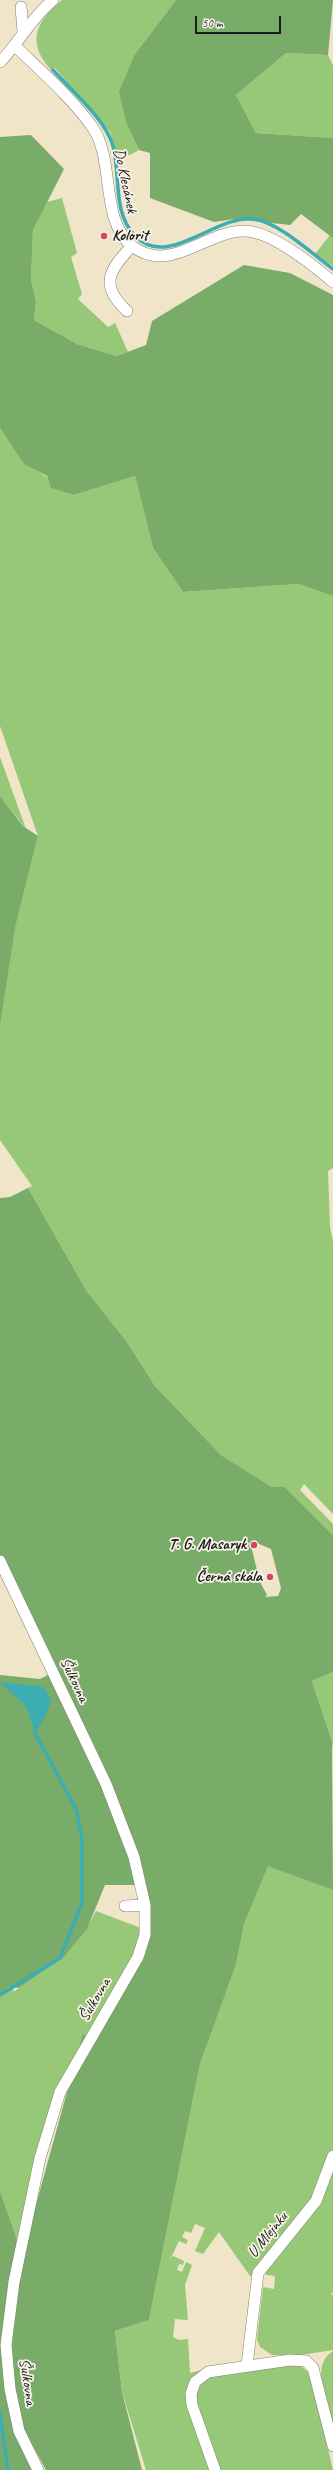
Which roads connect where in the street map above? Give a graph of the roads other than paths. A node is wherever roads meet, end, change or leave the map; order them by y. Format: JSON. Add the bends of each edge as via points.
{"nodes":[{"id":1,"x":53,"y":0,"type":"edge"},
{"id":2,"x":21,"y":7,"type":"dead end"},
{"id":3,"x":23,"y":31,"type":"junction"},
{"id":4,"x":16,"y":47,"type":"junction"},
{"id":5,"x":0,"y":62,"type":"edge"},
{"id":6,"x":132,"y":246,"type":"junction"},
{"id":7,"x":333,"y":282,"type":"edge"},
{"id":8,"x":127,"y":311,"type":"dead end"},
{"id":9,"x":0,"y":1561,"type":"edge"},
{"id":10,"x":145,"y":1905,"type":"junction"},
{"id":11,"x":125,"y":1906,"type":"dead end"},
{"id":12,"x":333,"y":2156,"type":"edge"},
{"id":13,"x":247,"y":2365,"type":"junction"},
{"id":14,"x":333,"y":2446,"type":"edge"},
{"id":15,"x":38,"y":2470,"type":"edge"},
{"id":16,"x":215,"y":2470,"type":"edge"}],
"edges":[{"from":1,"to":3,"type":"street"},
{"from":2,"to":3,"type":"street"},
{"from":3,"to":4,"type":"street"},
{"from":4,"to":5,"type":"street"},
{"from":4,"to":6,"type":"street","name":"Do Klecánek","via":[[44,73],[93,128],[101,145],[118,227]]},
{"from":6,"to":7,"type":"street","name":"Do Klecánek","via":[[145,254],[166,257],[182,253],[226,233],[255,232],[278,243]]},
{"from":6,"to":8,"type":"street","via":[[116,262],[110,272],[109,284],[116,301]]},
{"from":9,"to":10,"type":"street","name":"Šulkovna","via":[[106,1784],[134,1857]]},
{"from":10,"to":11,"type":"street"},
{"from":10,"to":15,"type":"street","name":"Šulkovna","via":[[145,1935],[138,1957],[60,2092],[40,2158],[14,2282],[6,2345],[10,2389],[19,2431]]},
{"from":12,"to":13,"type":"street","name":"U Mlejnku","via":[[316,2200],[258,2273]]},
{"from":13,"to":14,"type":"street","via":[[290,2360],[306,2361],[314,2368]]},
{"from":13,"to":16,"type":"street","via":[[208,2372],[195,2382],[191,2394],[192,2405]]}]}
